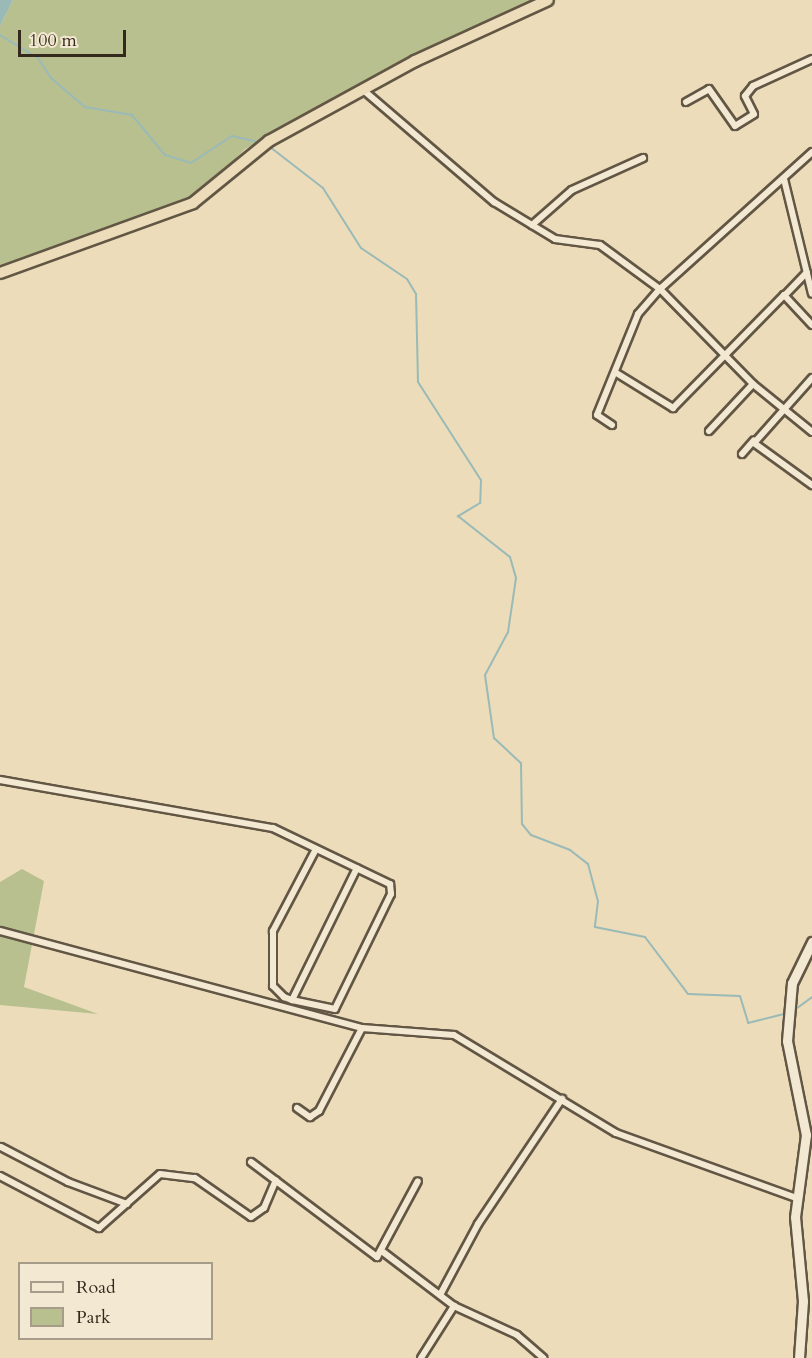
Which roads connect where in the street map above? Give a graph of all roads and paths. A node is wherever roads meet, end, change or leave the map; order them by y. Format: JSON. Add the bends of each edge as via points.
{"nodes":[{"id":1,"x":548,"y":0,"type":"edge"},
{"id":2,"x":812,"y":59,"type":"edge"},
{"id":3,"x":362,"y":89,"type":"junction"},
{"id":4,"x":686,"y":102,"type":"dead end"},
{"id":5,"x":812,"y":152,"type":"edge"},
{"id":6,"x":644,"y":158,"type":"dead end"},
{"id":7,"x":784,"y":180,"type":"junction"},
{"id":8,"x":532,"y":225,"type":"junction"},
{"id":9,"x":809,"y":261,"type":"edge"},
{"id":10,"x":807,"y":272,"type":"junction"},
{"id":11,"x":0,"y":273,"type":"edge"},
{"id":12,"x":660,"y":289,"type":"junction"},
{"id":13,"x":786,"y":294,"type":"junction"},
{"id":14,"x":812,"y":294,"type":"edge"},
{"id":15,"x":812,"y":325,"type":"edge"},
{"id":16,"x":726,"y":355,"type":"junction"},
{"id":17,"x":618,"y":374,"type":"junction"},
{"id":18,"x":810,"y":383,"type":"edge"},
{"id":19,"x":753,"y":384,"type":"junction"},
{"id":20,"x":780,"y":410,"type":"junction"},
{"id":21,"x":612,"y":425,"type":"dead end"},
{"id":22,"x":709,"y":431,"type":"dead end"},
{"id":23,"x":812,"y":432,"type":"edge"},
{"id":24,"x":754,"y":440,"type":"junction"},
{"id":25,"x":742,"y":454,"type":"dead end"},
{"id":26,"x":812,"y":484,"type":"edge"},
{"id":27,"x":0,"y":780,"type":"edge"},
{"id":28,"x":316,"y":849,"type":"junction"},
{"id":29,"x":357,"y":868,"type":"junction"},
{"id":30,"x":0,"y":931,"type":"edge"},
{"id":31,"x":812,"y":942,"type":"edge"},
{"id":32,"x":292,"y":1000,"type":"junction"},
{"id":33,"x":362,"y":1028,"type":"junction"},
{"id":34,"x":562,"y":1100,"type":"junction"},
{"id":35,"x":297,"y":1108,"type":"dead end"},
{"id":36,"x":1,"y":1147,"type":"edge"},
{"id":37,"x":251,"y":1162,"type":"dead end"},
{"id":38,"x":0,"y":1176,"type":"edge"},
{"id":39,"x":276,"y":1180,"type":"junction"},
{"id":40,"x":418,"y":1181,"type":"dead end"},
{"id":41,"x":797,"y":1198,"type":"junction"},
{"id":42,"x":126,"y":1204,"type":"junction"},
{"id":43,"x":382,"y":1252,"type":"junction"},
{"id":44,"x":440,"y":1295,"type":"junction"},
{"id":45,"x":454,"y":1306,"type":"junction"},
{"id":46,"x":421,"y":1358,"type":"edge"},
{"id":47,"x":543,"y":1358,"type":"edge"},
{"id":48,"x":799,"y":1358,"type":"edge"}],
"edges":[{"from":1,"to":3,"type":"highway"},
{"from":2,"to":4,"type":"street","via":[[753,86],[745,96],[755,113],[735,126],[709,89]]},
{"from":3,"to":8,"type":"street","via":[[494,202]]},
{"from":3,"to":11,"type":"highway","via":[[264,144],[189,205]]},
{"from":5,"to":7,"type":"street"},
{"from":6,"to":8,"type":"street","via":[[572,189]]},
{"from":7,"to":9,"type":"street"},
{"from":7,"to":12,"type":"street"},
{"from":8,"to":12,"type":"street","via":[[561,242],[600,245]]},
{"from":9,"to":10,"type":"street"},
{"from":10,"to":13,"type":"street"},
{"from":10,"to":14,"type":"street"},
{"from":12,"to":16,"type":"street"},
{"from":12,"to":17,"type":"street","via":[[638,314]]},
{"from":13,"to":15,"type":"street"},
{"from":13,"to":16,"type":"street"},
{"from":16,"to":17,"type":"street","via":[[673,408]]},
{"from":16,"to":19,"type":"street"},
{"from":17,"to":21,"type":"street","via":[[597,415]]},
{"from":18,"to":20,"type":"street"},
{"from":19,"to":20,"type":"street"},
{"from":19,"to":22,"type":"street"},
{"from":20,"to":23,"type":"street"},
{"from":20,"to":24,"type":"street"},
{"from":24,"to":25,"type":"street"},
{"from":24,"to":26,"type":"street"},
{"from":27,"to":28,"type":"street","via":[[264,826]]},
{"from":28,"to":29,"type":"street"},
{"from":28,"to":32,"type":"street","via":[[273,931],[273,986]]},
{"from":29,"to":32,"type":"street"},
{"from":29,"to":32,"type":"street","via":[[390,884],[392,891],[335,1010]]},
{"from":30,"to":33,"type":"street"},
{"from":31,"to":41,"type":"street","via":[[790,997],[792,1077],[806,1135]]},
{"from":33,"to":34,"type":"street","via":[[454,1035]]},
{"from":33,"to":35,"type":"street","via":[[319,1111],[310,1117]]},
{"from":34,"to":41,"type":"street","via":[[643,1145]]},
{"from":34,"to":44,"type":"street","via":[[478,1224]]},
{"from":36,"to":42,"type":"street","via":[[68,1182]]},
{"from":37,"to":39,"type":"street"},
{"from":38,"to":42,"type":"street","via":[[99,1228]]},
{"from":39,"to":42,"type":"street","via":[[255,1217],[195,1178],[175,1174],[153,1176]]},
{"from":39,"to":43,"type":"street","via":[[363,1251],[377,1257]]},
{"from":40,"to":43,"type":"street"},
{"from":41,"to":48,"type":"street","via":[[803,1301]]},
{"from":43,"to":44,"type":"street"},
{"from":44,"to":45,"type":"street"},
{"from":45,"to":46,"type":"street"},
{"from":45,"to":47,"type":"street","via":[[517,1335]]}]}
